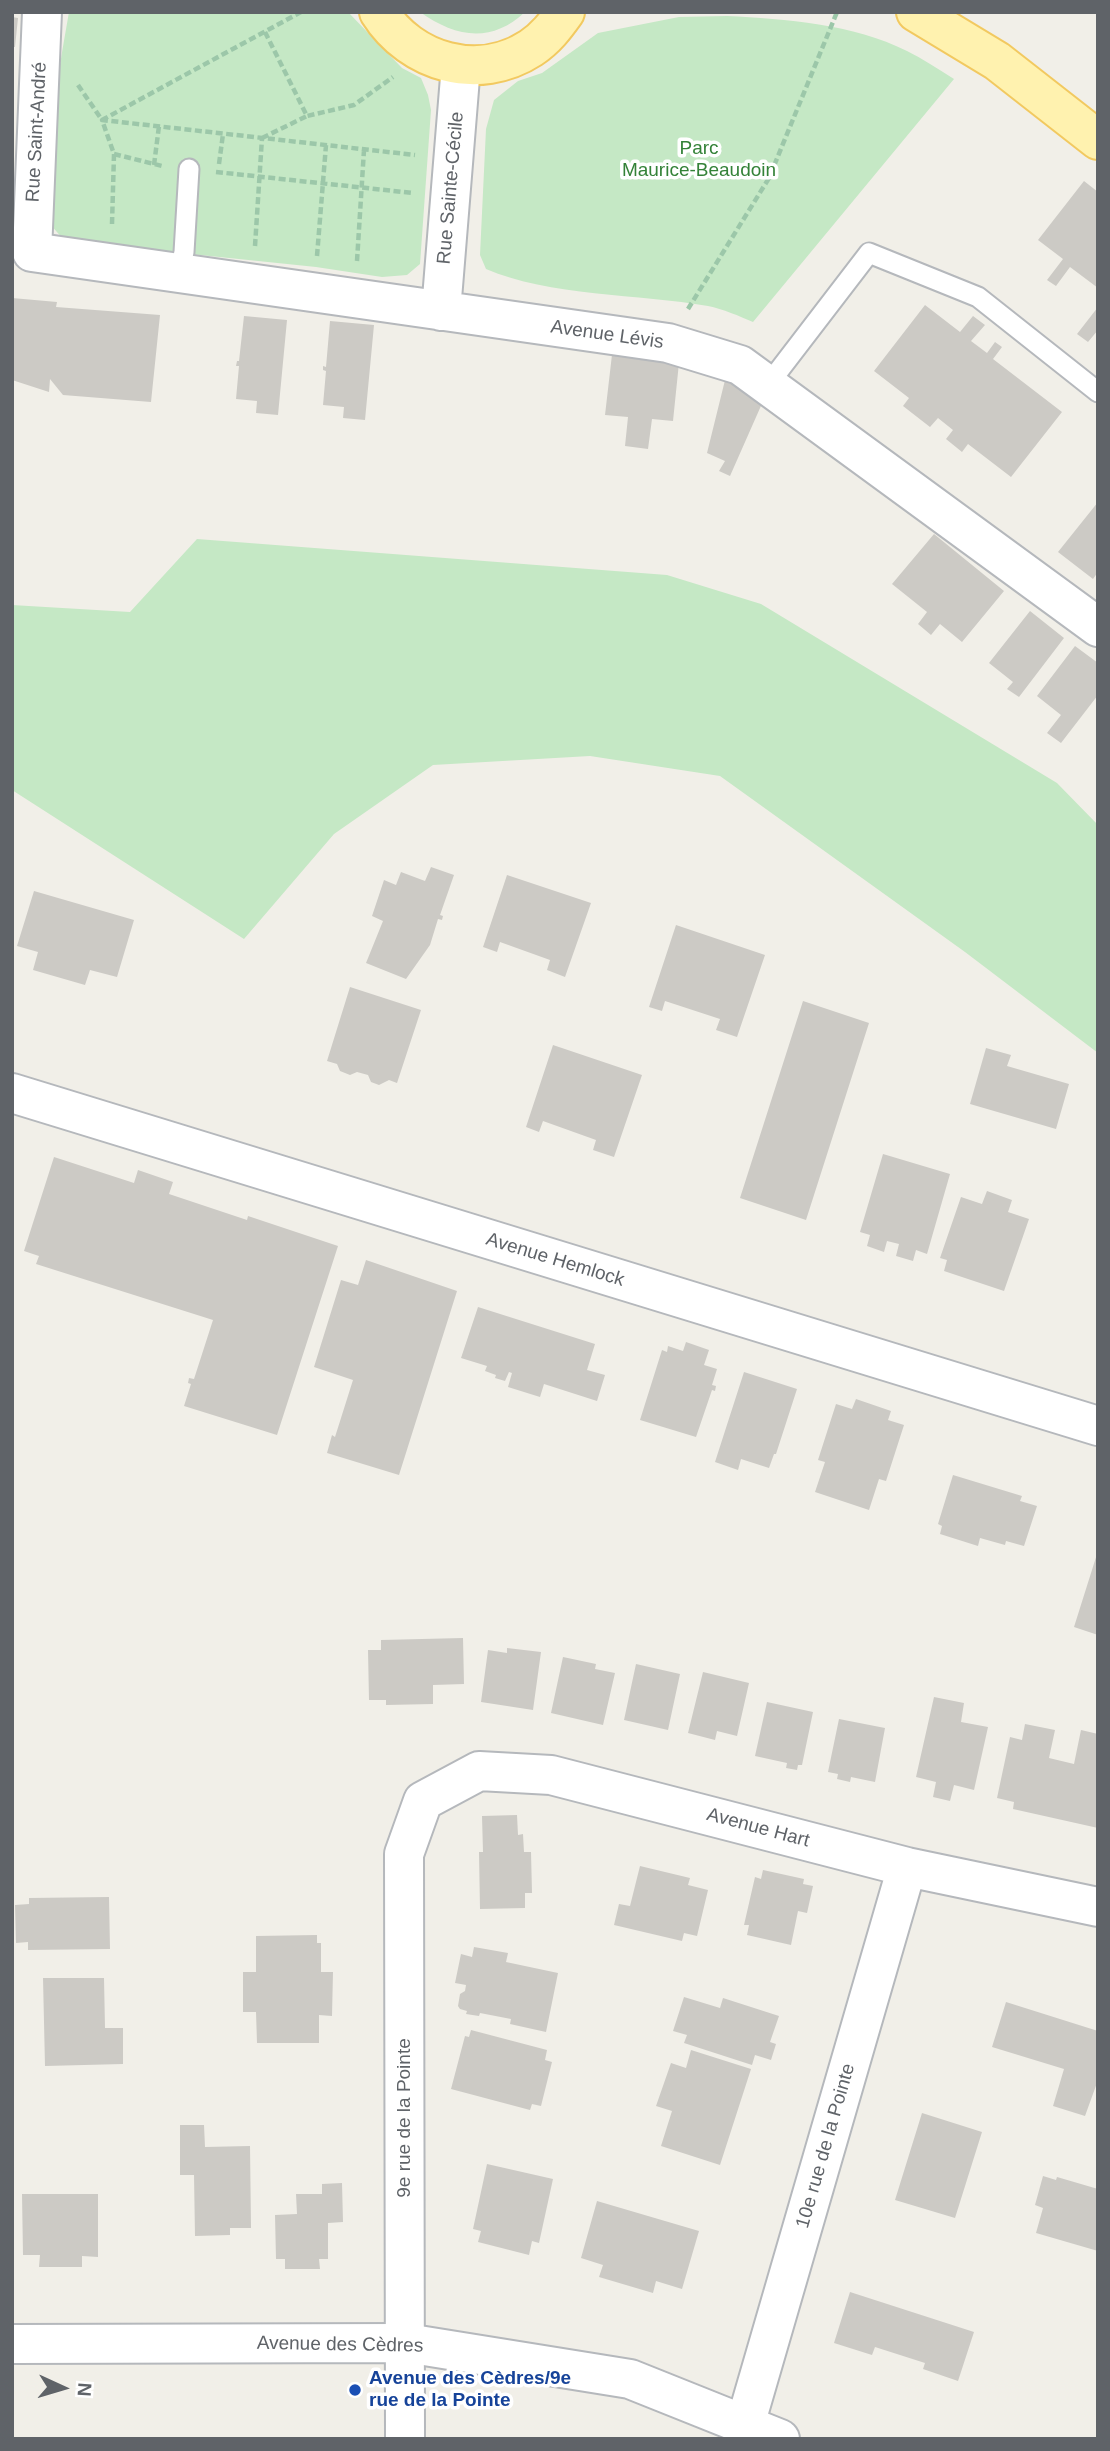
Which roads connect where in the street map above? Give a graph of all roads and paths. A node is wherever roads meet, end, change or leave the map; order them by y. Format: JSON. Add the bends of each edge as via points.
{"nodes":[{"id":1,"x":42,"y":12,"type":"edge"},
{"id":2,"x":301,"y":12,"type":"edge"},
{"id":3,"x":379,"y":12,"type":"edge"},
{"id":4,"x":592,"y":12,"type":"edge"},
{"id":5,"x":837,"y":12,"type":"edge"},
{"id":6,"x":916,"y":12,"type":"edge"},
{"id":7,"x":557,"y":23,"type":"edge"},
{"id":8,"x":265,"y":32,"type":"junction"},
{"id":9,"x":461,"y":65,"type":"junction"},
{"id":10,"x":394,"y":76,"type":"dead end"},
{"id":11,"x":74,"y":80,"type":"dead end"},
{"id":12,"x":307,"y":116,"type":"junction"},
{"id":13,"x":102,"y":120,"type":"junction"},
{"id":14,"x":159,"y":126,"type":"junction"},
{"id":15,"x":223,"y":134,"type":"junction"},
{"id":16,"x":262,"y":138,"type":"junction"},
{"id":17,"x":1098,"y":140,"type":"edge"},
{"id":18,"x":326,"y":145,"type":"junction"},
{"id":19,"x":365,"y":150,"type":"junction"},
{"id":20,"x":114,"y":154,"type":"junction"},
{"id":21,"x":428,"y":157,"type":"dead end"},
{"id":22,"x":154,"y":165,"type":"junction"},
{"id":23,"x":189,"y":169,"type":"junction"},
{"id":24,"x":218,"y":172,"type":"junction"},
{"id":25,"x":259,"y":177,"type":"junction"},
{"id":26,"x":323,"y":183,"type":"junction"},
{"id":27,"x":362,"y":187,"type":"junction"},
{"id":28,"x":425,"y":194,"type":"dead end"},
{"id":29,"x":111,"y":235,"type":"dead end"},
{"id":30,"x":32,"y":252,"type":"joint"},
{"id":31,"x":254,"y":252,"type":"dead end"},
{"id":32,"x":304,"y":258,"type":"dead end"},
{"id":33,"x":369,"y":264,"type":"dead end"},
{"id":34,"x":179,"y":274,"type":"junction"},
{"id":35,"x":441,"y":312,"type":"junction"},
{"id":36,"x":668,"y":343,"type":"junction"},
{"id":37,"x":766,"y":386,"type":"junction"},
{"id":38,"x":1098,"y":392,"type":"edge"},
{"id":39,"x":1098,"y":627,"type":"edge"},
{"id":40,"x":12,"y":1093,"type":"edge"},
{"id":41,"x":1098,"y":1426,"type":"edge"},
{"id":42,"x":423,"y":1801,"type":"joint"},
{"id":43,"x":907,"y":1867,"type":"junction"},
{"id":44,"x":1098,"y":1907,"type":"edge"},
{"id":45,"x":406,"y":2343,"type":"junction"},
{"id":46,"x":12,"y":2344,"type":"edge"},
{"id":47,"x":763,"y":2432,"type":"edge"},
{"id":48,"x":405,"y":2439,"type":"edge"}],
"edges":[{"from":1,"to":30,"type":"street","name":"Rue Saint-André"},
{"from":2,"to":8,"type":"path"},
{"from":3,"to":9,"type":"main road","via":[[408,45],[433,59]]},
{"from":4,"to":7,"type":"main road"},
{"from":5,"to":36,"type":"path","via":[[769,178]]},
{"from":6,"to":17,"type":"main road","via":[[997,61]]},
{"from":7,"to":9,"type":"main road","via":[[531,48],[509,59]]},
{"from":8,"to":12,"type":"path"},
{"from":8,"to":13,"type":"path"},
{"from":9,"to":35,"type":"street","name":"Rue Sainte-Cécile"},
{"from":10,"to":12,"type":"path","via":[[354,105]]},
{"from":11,"to":13,"type":"path"},
{"from":12,"to":16,"type":"path"},
{"from":13,"to":14,"type":"path"},
{"from":13,"to":20,"type":"path"},
{"from":14,"to":15,"type":"path"},
{"from":14,"to":22,"type":"path"},
{"from":15,"to":16,"type":"path"},
{"from":15,"to":24,"type":"path"},
{"from":16,"to":18,"type":"path"},
{"from":16,"to":25,"type":"path"},
{"from":18,"to":19,"type":"path"},
{"from":18,"to":26,"type":"path"},
{"from":19,"to":21,"type":"path"},
{"from":19,"to":27,"type":"path"},
{"from":20,"to":22,"type":"path"},
{"from":20,"to":29,"type":"path"},
{"from":22,"to":23,"type":"path"},
{"from":23,"to":24,"type":"path"},
{"from":23,"to":34,"type":"lane"},
{"from":24,"to":25,"type":"path"},
{"from":25,"to":26,"type":"path"},
{"from":25,"to":31,"type":"path"},
{"from":26,"to":27,"type":"path"},
{"from":26,"to":32,"type":"path","via":[[317,260]]},
{"from":27,"to":28,"type":"path"},
{"from":27,"to":33,"type":"path","via":[[356,264]]},
{"from":30,"to":34,"type":"street","name":"Avenue Lévis"},
{"from":34,"to":35,"type":"street","name":"Avenue Lévis"},
{"from":35,"to":36,"type":"street","name":"Avenue Lévis"},
{"from":36,"to":37,"type":"street","name":"Avenue Lévis","via":[[740,365]]},
{"from":37,"to":38,"type":"lane","via":[[869,253],[978,298]]},
{"from":37,"to":39,"type":"street","name":"Avenue Lévis"},
{"from":40,"to":41,"type":"street","name":"Avenue Hemlock"},
{"from":42,"to":43,"type":"street","name":"Avenue Hart","via":[[479,1771],[551,1775]]},
{"from":42,"to":45,"type":"street","name":"9e rue de la Pointe","via":[[404,1854]]},
{"from":43,"to":44,"type":"street","name":"Avenue Hart"},
{"from":43,"to":47,"type":"street","name":"10e rue de la Pointe"},
{"from":45,"to":46,"type":"street","name":"Avenue des Cèdres"},
{"from":45,"to":47,"type":"street","name":"Avenue des Cèdres","via":[[630,2379]]},
{"from":45,"to":48,"type":"street","name":"9e rue de la Pointe"}]}
